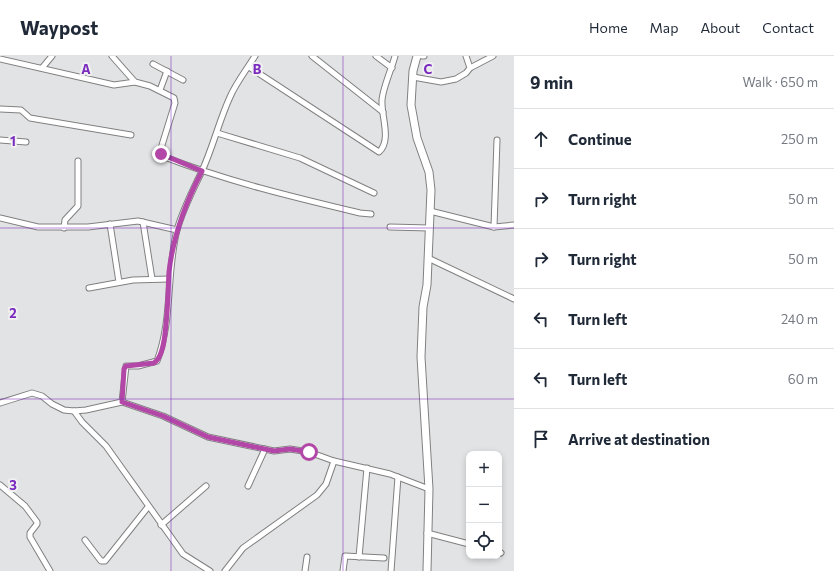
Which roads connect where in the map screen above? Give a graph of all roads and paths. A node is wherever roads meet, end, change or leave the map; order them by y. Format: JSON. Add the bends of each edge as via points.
{"nodes":[{"id":1,"x":52,"y":56,"type":"edge"},
{"id":2,"x":112,"y":56,"type":"edge"},
{"id":3,"x":255,"y":56,"type":"edge"},
{"id":4,"x":312,"y":56,"type":"edge"},
{"id":5,"x":376,"y":56,"type":"edge"},
{"id":6,"x":395,"y":56,"type":"edge"},
{"id":7,"x":417,"y":56,"type":"edge"},
{"id":8,"x":466,"y":56,"type":"edge"},
{"id":9,"x":493,"y":56,"type":"edge"},
{"id":10,"x":0,"y":59,"type":"edge"},
{"id":11,"x":153,"y":64,"type":"dead end"},
{"id":12,"x":248,"y":66,"type":"junction"},
{"id":13,"x":42,"y":68,"type":"junction"},
{"id":14,"x":392,"y":68,"type":"junction"},
{"id":15,"x":470,"y":68,"type":"junction"},
{"id":16,"x":167,"y":71,"type":"junction"},
{"id":17,"x":413,"y":77,"type":"junction"},
{"id":18,"x":183,"y":80,"type":"dead end"},
{"id":19,"x":135,"y":82,"type":"junction"},
{"id":20,"x":160,"y":90,"type":"junction"},
{"id":21,"x":0,"y":109,"type":"edge"},
{"id":22,"x":383,"y":112,"type":"junction"},
{"id":23,"x":217,"y":133,"type":"junction"},
{"id":24,"x":131,"y":135,"type":"dead end"},
{"id":25,"x":0,"y":140,"type":"edge"},
{"id":26,"x":497,"y":140,"type":"dead end"},
{"id":27,"x":26,"y":142,"type":"dead end"},
{"id":28,"x":78,"y":161,"type":"dead end"},
{"id":29,"x":202,"y":171,"type":"junction"},
{"id":30,"x":374,"y":193,"type":"dead end"},
{"id":31,"x":430,"y":211,"type":"junction"},
{"id":32,"x":371,"y":214,"type":"dead end"},
{"id":33,"x":0,"y":218,"type":"edge"},
{"id":34,"x":143,"y":222,"type":"junction"},
{"id":35,"x":110,"y":224,"type":"junction"},
{"id":36,"x":514,"y":225,"type":"edge"},
{"id":37,"x":390,"y":226,"type":"dead end"},
{"id":38,"x":494,"y":227,"type":"junction"},
{"id":39,"x":64,"y":228,"type":"junction"},
{"id":40,"x":429,"y":228,"type":"junction"},
{"id":41,"x":177,"y":230,"type":"junction"},
{"id":42,"x":428,"y":258,"type":"junction"},
{"id":43,"x":152,"y":279,"type":"junction"},
{"id":44,"x":169,"y":279,"type":"junction"},
{"id":45,"x":119,"y":282,"type":"junction"},
{"id":46,"x":89,"y":288,"type":"dead end"},
{"id":47,"x":514,"y":298,"type":"edge"},
{"id":48,"x":122,"y":402,"type":"junction"},
{"id":49,"x":0,"y":403,"type":"edge"},
{"id":50,"x":74,"y":411,"type":"junction"},
{"id":51,"x":265,"y":449,"type":"junction"},
{"id":52,"x":334,"y":460,"type":"junction"},
{"id":53,"x":367,"y":468,"type":"junction"},
{"id":54,"x":398,"y":477,"type":"junction"},
{"id":55,"x":0,"y":485,"type":"edge"},
{"id":56,"x":206,"y":486,"type":"dead end"},
{"id":57,"x":248,"y":486,"type":"dead end"},
{"id":58,"x":429,"y":489,"type":"junction"},
{"id":59,"x":148,"y":507,"type":"junction"},
{"id":60,"x":161,"y":525,"type":"junction"},
{"id":61,"x":427,"y":533,"type":"junction"},
{"id":62,"x":85,"y":540,"type":"dead end"},
{"id":63,"x":466,"y":543,"type":"edge"},
{"id":64,"x":307,"y":557,"type":"dead end"},
{"id":65,"x":359,"y":557,"type":"junction"},
{"id":66,"x":384,"y":558,"type":"dead end"},
{"id":67,"x":50,"y":571,"type":"edge"},
{"id":68,"x":210,"y":571,"type":"edge"},
{"id":69,"x":225,"y":571,"type":"edge"},
{"id":70,"x":305,"y":571,"type":"edge"},
{"id":71,"x":343,"y":571,"type":"edge"},
{"id":72,"x":391,"y":571,"type":"edge"},
{"id":73,"x":426,"y":571,"type":"edge"}],
"edges":[{"from":1,"to":13,"type":"street"},
{"from":2,"to":19,"type":"street"},
{"from":3,"to":12,"type":"street"},
{"from":4,"to":22,"type":"street"},
{"from":5,"to":14,"type":"street"},
{"from":6,"to":14,"type":"street"},
{"from":7,"to":17,"type":"street"},
{"from":8,"to":15,"type":"street"},
{"from":9,"to":15,"type":"street"},
{"from":10,"to":13,"type":"street"},
{"from":11,"to":16,"type":"street"},
{"from":12,"to":22,"type":"street","via":[[378,152],[385,134]]},
{"from":12,"to":23,"type":"street","via":[[230,96]]},
{"from":13,"to":19,"type":"street","via":[[114,85]]},
{"from":14,"to":22,"type":"street","via":[[382,100]]},
{"from":15,"to":17,"type":"street","via":[[466,74],[456,79],[441,82]]},
{"from":16,"to":18,"type":"street"},
{"from":16,"to":20,"type":"street"},
{"from":17,"to":31,"type":"street","via":[[411,105],[417,138],[429,172]]},
{"from":19,"to":20,"type":"street"},
{"from":20,"to":29,"type":"street","via":[[175,100],[161,154]]},
{"from":21,"to":24,"type":"street","via":[[22,110],[30,118]]},
{"from":23,"to":29,"type":"street"},
{"from":23,"to":30,"type":"street","via":[[300,158]]},
{"from":25,"to":27,"type":"street"},
{"from":26,"to":38,"type":"street"},
{"from":28,"to":39,"type":"street","via":[[78,206],[65,220]]},
{"from":29,"to":32,"type":"street","via":[[291,197]]},
{"from":29,"to":41,"type":"street"},
{"from":31,"to":38,"type":"street"},
{"from":31,"to":40,"type":"street"},
{"from":33,"to":39,"type":"street","via":[[38,228]]},
{"from":34,"to":35,"type":"street"},
{"from":34,"to":41,"type":"street"},
{"from":34,"to":43,"type":"street"},
{"from":35,"to":39,"type":"street"},
{"from":35,"to":45,"type":"street"},
{"from":36,"to":38,"type":"street"},
{"from":37,"to":40,"type":"street"},
{"from":40,"to":42,"type":"street"},
{"from":41,"to":44,"type":"street"},
{"from":42,"to":47,"type":"street"},
{"from":42,"to":58,"type":"street","via":[[421,357]]},
{"from":43,"to":44,"type":"street"},
{"from":43,"to":45,"type":"street"},
{"from":44,"to":48,"type":"street","via":[[166,327],[159,356],[154,363],[126,366]]},
{"from":45,"to":46,"type":"street"},
{"from":48,"to":50,"type":"street"},
{"from":48,"to":51,"type":"street","via":[[163,416],[208,437]]},
{"from":49,"to":50,"type":"street","via":[[32,393],[42,396],[64,410]]},
{"from":50,"to":59,"type":"street","via":[[106,446]]},
{"from":51,"to":52,"type":"street","via":[[309,452]]},
{"from":51,"to":57,"type":"street"},
{"from":52,"to":53,"type":"street"},
{"from":52,"to":69,"type":"street","via":[[326,484],[317,495],[243,548]]},
{"from":53,"to":54,"type":"street"},
{"from":53,"to":65,"type":"street"},
{"from":54,"to":58,"type":"street"},
{"from":54,"to":72,"type":"street"},
{"from":55,"to":67,"type":"street","via":[[25,506],[37,522],[30,537]]},
{"from":56,"to":60,"type":"street"},
{"from":58,"to":61,"type":"street"},
{"from":59,"to":60,"type":"street"},
{"from":59,"to":62,"type":"street","via":[[105,561],[101,561]]},
{"from":60,"to":68,"type":"street","via":[[183,554]]},
{"from":61,"to":63,"type":"street"},
{"from":61,"to":73,"type":"street"},
{"from":64,"to":70,"type":"street"},
{"from":65,"to":66,"type":"street"},
{"from":65,"to":71,"type":"street","via":[[345,556]]}]}
